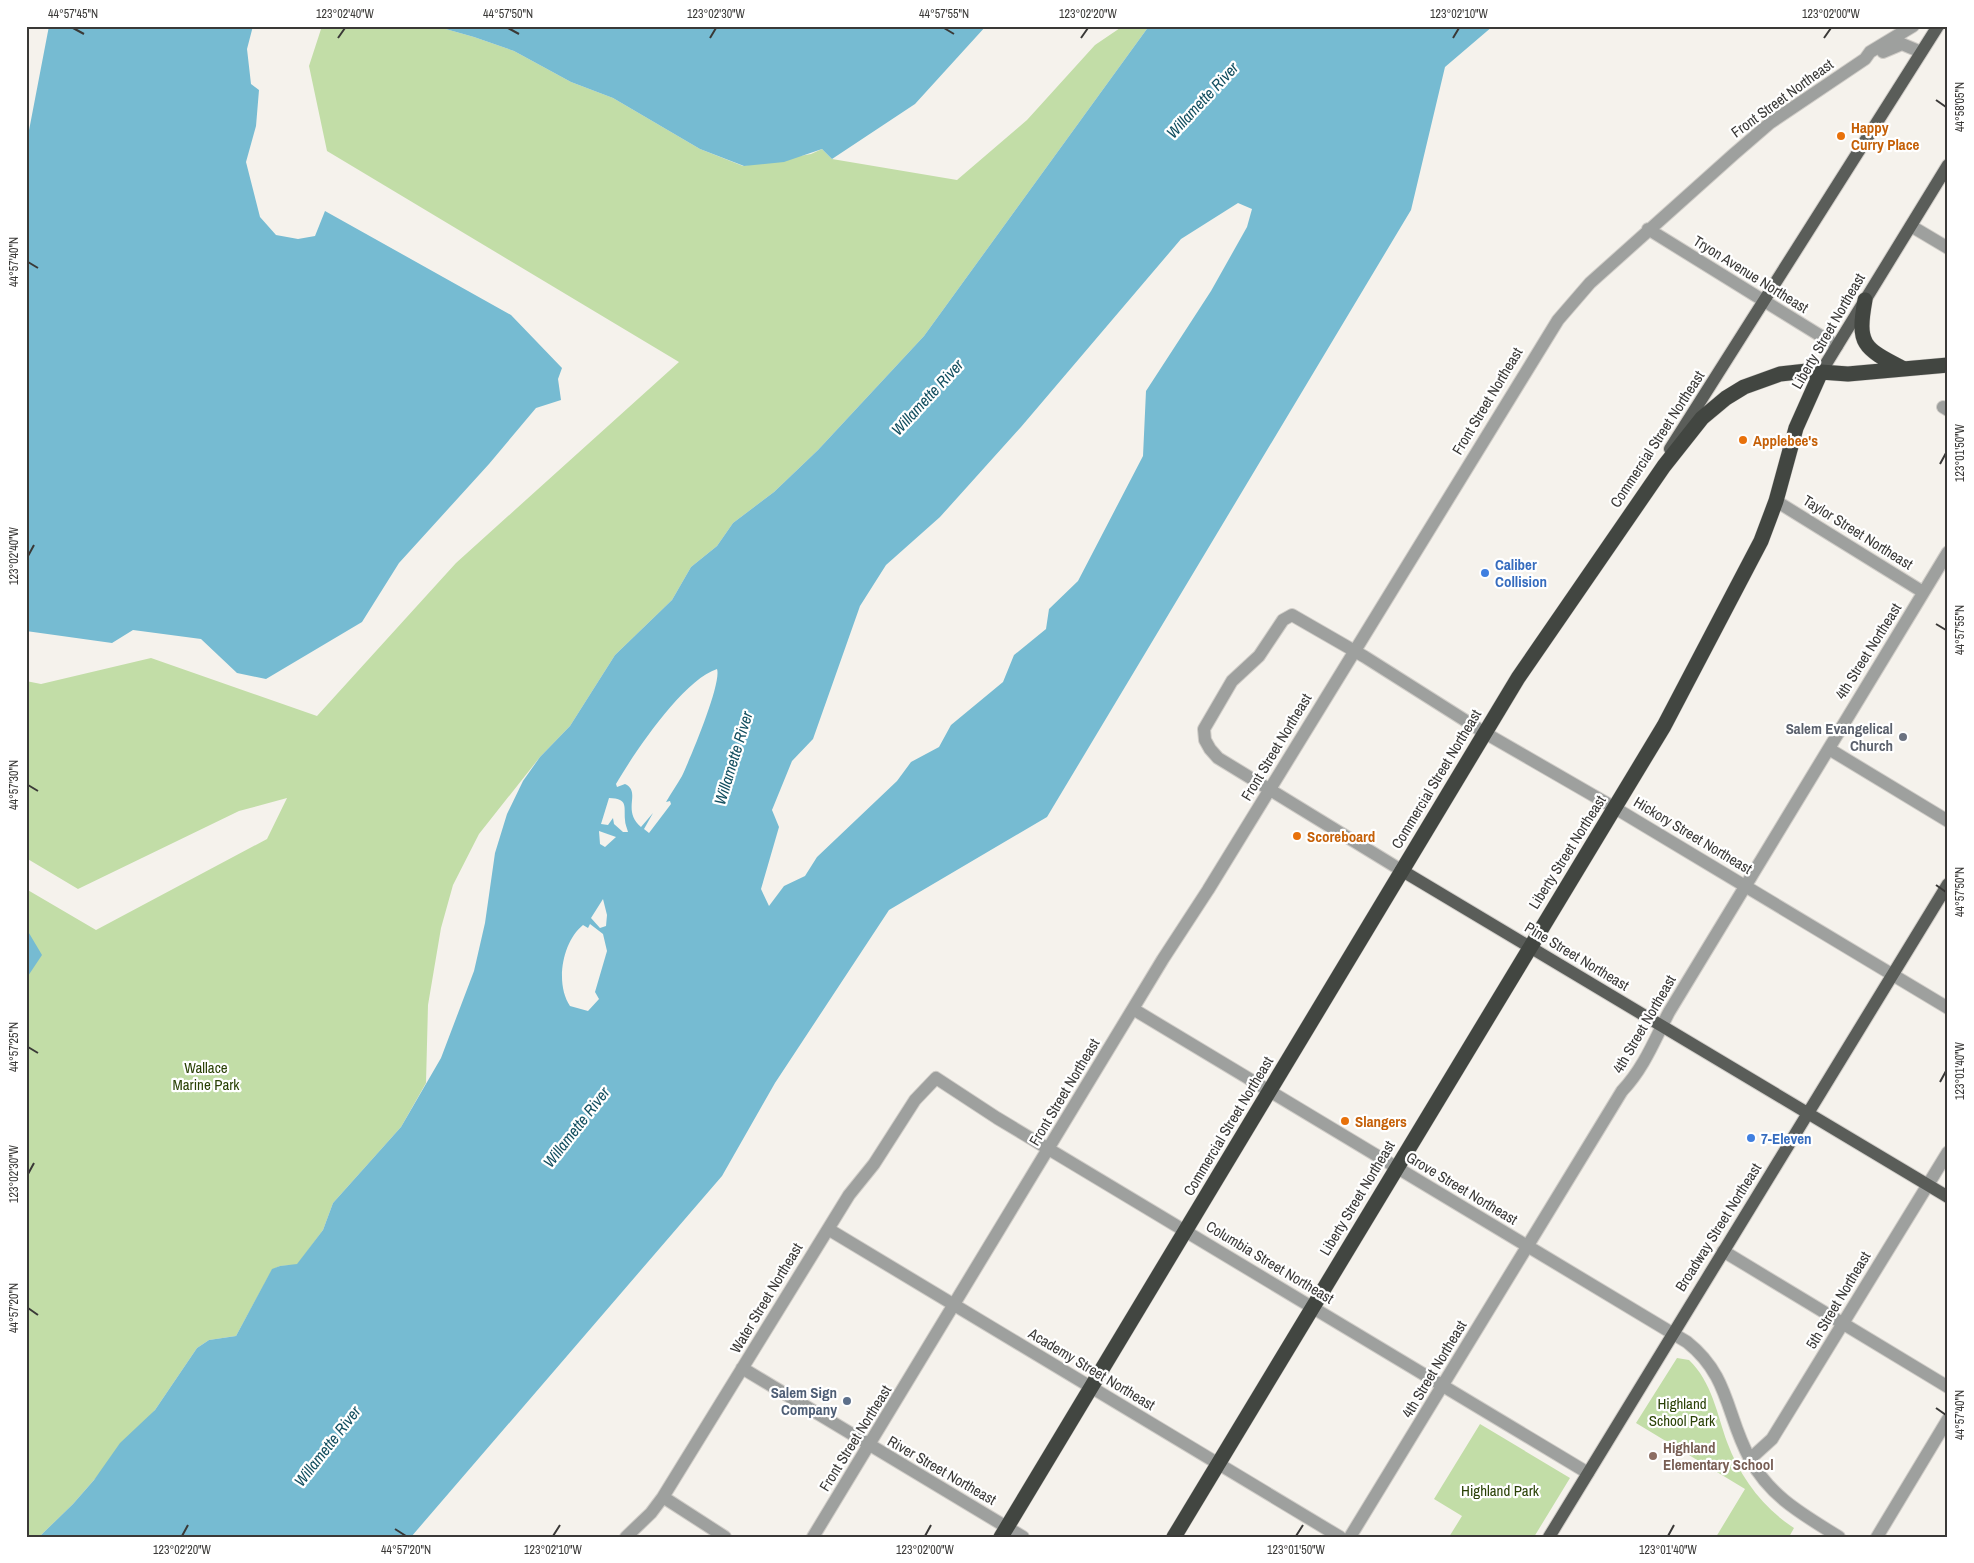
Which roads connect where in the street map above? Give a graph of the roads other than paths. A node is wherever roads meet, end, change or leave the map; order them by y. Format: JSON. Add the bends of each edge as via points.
{"nodes":[{"id":1,"x":1913,"y":26,"type":"edge"},
{"id":2,"x":1938,"y":26,"type":"edge"},
{"id":3,"x":1921,"y":52,"type":"junction"},
{"id":4,"x":1865,"y":59,"type":"junction"},
{"id":5,"x":1948,"y":165,"type":"edge"},
{"id":6,"x":1911,"y":226,"type":"junction"},
{"id":7,"x":1648,"y":229,"type":"junction"},
{"id":8,"x":1948,"y":248,"type":"edge"},
{"id":9,"x":1865,"y":300,"type":"junction"},
{"id":10,"x":1765,"y":302,"type":"junction"},
{"id":11,"x":1838,"y":346,"type":"junction"},
{"id":12,"x":1948,"y":365,"type":"edge"},
{"id":13,"x":1902,"y":368,"type":"junction"},
{"id":14,"x":1821,"y":372,"type":"junction"},
{"id":15,"x":1664,"y":466,"type":"junction"},
{"id":16,"x":1776,"y":501,"type":"junction"},
{"id":17,"x":1948,"y":552,"type":"edge"},
{"id":18,"x":1923,"y":592,"type":"junction"},
{"id":19,"x":1353,"y":651,"type":"junction"},
{"id":20,"x":1204,"y":729,"type":"joint"},
{"id":21,"x":1485,"y":733,"type":"junction"},
{"id":22,"x":1829,"y":749,"type":"junction"},
{"id":23,"x":1269,"y":789,"type":"junction"},
{"id":24,"x":1615,"y":808,"type":"junction"},
{"id":25,"x":1948,"y":821,"type":"edge"},
{"id":26,"x":1401,"y":870,"type":"junction"},
{"id":27,"x":1948,"y":884,"type":"edge"},
{"id":28,"x":1745,"y":886,"type":"junction"},
{"id":29,"x":1530,"y":947,"type":"junction"},
{"id":30,"x":1892,"y":975,"type":"junction"},
{"id":31,"x":1948,"y":1008,"type":"edge"},
{"id":32,"x":1133,"y":1009,"type":"junction"},
{"id":33,"x":1662,"y":1025,"type":"junction"},
{"id":34,"x":936,"y":1078,"type":"joint"},
{"id":35,"x":1270,"y":1092,"type":"junction"},
{"id":36,"x":1808,"y":1113,"type":"junction"},
{"id":37,"x":1049,"y":1149,"type":"junction"},
{"id":38,"x":1948,"y":1152,"type":"edge"},
{"id":39,"x":1396,"y":1168,"type":"junction"},
{"id":40,"x":1928,"y":1185,"type":"junction"},
{"id":41,"x":1948,"y":1197,"type":"edge"},
{"id":42,"x":828,"y":1229,"type":"junction"},
{"id":43,"x":1185,"y":1231,"type":"junction"},
{"id":44,"x":1528,"y":1246,"type":"junction"},
{"id":45,"x":1723,"y":1250,"type":"junction"},
{"id":46,"x":955,"y":1305,"type":"junction"},
{"id":47,"x":1313,"y":1306,"type":"junction"},
{"id":48,"x":1842,"y":1324,"type":"junction"},
{"id":49,"x":1672,"y":1333,"type":"junction"},
{"id":50,"x":742,"y":1368,"type":"junction"},
{"id":51,"x":1444,"y":1385,"type":"junction"},
{"id":52,"x":1948,"y":1387,"type":"edge"},
{"id":53,"x":1091,"y":1388,"type":"junction"},
{"id":54,"x":1948,"y":1419,"type":"edge"},
{"id":55,"x":870,"y":1446,"type":"junction"},
{"id":56,"x":1750,"y":1459,"type":"junction"},
{"id":57,"x":1218,"y":1464,"type":"junction"},
{"id":58,"x":1588,"y":1473,"type":"junction"},
{"id":59,"x":663,"y":1497,"type":"junction"},
{"id":60,"x":1004,"y":1532,"type":"edge"},
{"id":61,"x":626,"y":1537,"type":"edge"},
{"id":62,"x":725,"y":1537,"type":"edge"},
{"id":63,"x":813,"y":1537,"type":"edge"},
{"id":64,"x":1023,"y":1537,"type":"edge"},
{"id":65,"x":1174,"y":1537,"type":"edge"},
{"id":66,"x":1340,"y":1537,"type":"edge"},
{"id":67,"x":1350,"y":1537,"type":"edge"},
{"id":68,"x":1549,"y":1537,"type":"edge"},
{"id":69,"x":1838,"y":1537,"type":"edge"},
{"id":70,"x":1876,"y":1537,"type":"edge"}],
"edges":[{"from":1,"to":4,"type":"street","name":"Front Street Northeast","via":[[1870,52]]},
{"from":2,"to":3,"type":"main road"},
{"from":3,"to":4,"type":"street","name":"Front Street Northeast","via":[[1902,44]]},
{"from":3,"to":10,"type":"main road","name":"Commercial Street Northeast"},
{"from":4,"to":7,"type":"street","name":"Front Street Northeast","via":[[1770,123]]},
{"from":5,"to":6,"type":"main road","name":"Liberty Street Northeast"},
{"from":6,"to":8,"type":"street"},
{"from":6,"to":9,"type":"main road","name":"Liberty Street Northeast"},
{"from":7,"to":10,"type":"street","name":"Tryon Avenue Northeast"},
{"from":7,"to":19,"type":"street","name":"Front Street Northeast","via":[[1590,283],[1546,336]]},
{"from":9,"to":11,"type":"main road","name":"Liberty Street Northeast"},
{"from":9,"to":13,"type":"highway","via":[[1861,328],[1864,342],[1874,353]]},
{"from":10,"to":11,"type":"street","name":"Tryon Avenue Northeast"},
{"from":10,"to":15,"type":"main road","name":"Commercial Street Northeast","via":[[1672,446]]},
{"from":11,"to":14,"type":"main road","name":"Liberty Street Northeast"},
{"from":12,"to":13,"type":"highway"},
{"from":13,"to":14,"type":"highway","via":[[1848,374]]},
{"from":14,"to":15,"type":"highway","via":[[1780,374],[1726,398],[1702,418]]},
{"from":14,"to":16,"type":"highway","name":"Liberty Street Northeast","via":[[1796,428]]},
{"from":15,"to":21,"type":"highway","name":"Commercial Street Northeast","via":[[1546,634]]},
{"from":16,"to":18,"type":"street","name":"Taylor Street Northeast"},
{"from":16,"to":24,"type":"highway","name":"Liberty Street Northeast","via":[[1761,542],[1730,603],[1664,726]]},
{"from":17,"to":18,"type":"street","name":"4th Street Northeast"},
{"from":18,"to":22,"type":"street","name":"4th Street Northeast"},
{"from":19,"to":20,"type":"street","name":"Hickory Street Northeast","via":[[1292,616],[1282,620],[1259,656],[1232,681]]},
{"from":19,"to":21,"type":"street","name":"Hickory Street Northeast"},
{"from":19,"to":23,"type":"street","name":"Front Street Northeast"},
{"from":20,"to":23,"type":"street","name":"Pine Street Northeast","via":[[1205,740],[1218,758]]},
{"from":21,"to":24,"type":"street","name":"Hickory Street Northeast"},
{"from":21,"to":26,"type":"highway","name":"Commercial Street Northeast"},
{"from":22,"to":25,"type":"street"},
{"from":22,"to":28,"type":"street","name":"4th Street Northeast"},
{"from":23,"to":26,"type":"street","name":"Pine Street Northeast"},
{"from":23,"to":32,"type":"street","name":"Front Street Northeast"},
{"from":24,"to":28,"type":"street","name":"Hickory Street Northeast"},
{"from":24,"to":29,"type":"highway","name":"Liberty Street Northeast"},
{"from":26,"to":29,"type":"main road","name":"Pine Street Northeast"},
{"from":26,"to":35,"type":"highway","name":"Commercial Street Northeast"},
{"from":27,"to":30,"type":"main road","name":"Broadway Street Northeast"},
{"from":28,"to":30,"type":"street","name":"Hickory Street Northeast"},
{"from":28,"to":33,"type":"street","name":"4th Street Northeast"},
{"from":29,"to":33,"type":"main road","name":"Pine Street Northeast"},
{"from":29,"to":39,"type":"highway","name":"Liberty Street Northeast"},
{"from":30,"to":31,"type":"street","name":"Hickory Street Northeast"},
{"from":30,"to":36,"type":"main road","name":"Broadway Street Northeast"},
{"from":32,"to":35,"type":"street","name":"Grove Street Northeast"},
{"from":32,"to":37,"type":"street","name":"Front Street Northeast"},
{"from":33,"to":36,"type":"main road","name":"Pine Street Northeast"},
{"from":33,"to":44,"type":"street","name":"4th Street Northeast","via":[[1658,1038]]},
{"from":34,"to":37,"type":"street","name":"Columbia Street Northeast"},
{"from":34,"to":42,"type":"street","name":"Water Street Northeast","via":[[915,1100]]},
{"from":35,"to":39,"type":"street","name":"Grove Street Northeast"},
{"from":35,"to":43,"type":"highway","name":"Commercial Street Northeast"},
{"from":36,"to":40,"type":"main road","name":"Pine Street Northeast"},
{"from":36,"to":45,"type":"main road","name":"Broadway Street Northeast"},
{"from":37,"to":43,"type":"street","name":"Columbia Street Northeast"},
{"from":37,"to":46,"type":"street","name":"Front Street Northeast"},
{"from":38,"to":40,"type":"street","name":"5th Street Northeast"},
{"from":39,"to":44,"type":"street","name":"Grove Street Northeast"},
{"from":39,"to":47,"type":"highway","name":"Liberty Street Northeast"},
{"from":40,"to":41,"type":"main road","name":"Pine Street Northeast"},
{"from":40,"to":48,"type":"street","name":"5th Street Northeast"},
{"from":42,"to":46,"type":"street","name":"Academy Street Northeast"},
{"from":42,"to":50,"type":"street","name":"Water Street Northeast"},
{"from":43,"to":47,"type":"street","name":"Columbia Street Northeast"},
{"from":43,"to":53,"type":"highway","name":"Commercial Street Northeast"},
{"from":44,"to":49,"type":"street","name":"Grove Street Northeast"},
{"from":44,"to":51,"type":"street","name":"4th Street Northeast"},
{"from":45,"to":48,"type":"street"},
{"from":45,"to":49,"type":"main road","name":"Broadway Street Northeast"},
{"from":46,"to":53,"type":"street","name":"Academy Street Northeast"},
{"from":46,"to":55,"type":"street","name":"Front Street Northeast"},
{"from":47,"to":51,"type":"street","name":"Columbia Street Northeast"},
{"from":47,"to":57,"type":"highway","name":"Liberty Street Northeast"},
{"from":48,"to":52,"type":"street"},
{"from":48,"to":56,"type":"street","name":"5th Street Northeast","via":[[1772,1439]]},
{"from":49,"to":56,"type":"street","name":"Grove Street Northeast","via":[[1696,1349],[1719,1377]]},
{"from":49,"to":58,"type":"main road","name":"Broadway Street Northeast"},
{"from":50,"to":55,"type":"street","name":"River Street Northeast"},
{"from":50,"to":59,"type":"street","name":"Water Street Northeast"},
{"from":51,"to":58,"type":"street","name":"Columbia Street Northeast"},
{"from":51,"to":67,"type":"street","name":"4th Street Northeast"},
{"from":53,"to":57,"type":"street","name":"Academy Street Northeast"},
{"from":53,"to":60,"type":"highway","name":"Commercial Street Northeast"},
{"from":54,"to":70,"type":"street"},
{"from":55,"to":60,"type":"street","name":"River Street Northeast"},
{"from":55,"to":63,"type":"street","name":"Front Street Northeast"},
{"from":56,"to":69,"type":"street","name":"Grove Street Northeast","via":[[1777,1496]]},
{"from":57,"to":65,"type":"highway","name":"Liberty Street Northeast"},
{"from":57,"to":66,"type":"street","name":"Academy Street Northeast"},
{"from":58,"to":68,"type":"main road","name":"Broadway Street Northeast"},
{"from":59,"to":61,"type":"street","name":"Water Street Northeast"},
{"from":59,"to":62,"type":"street"},
{"from":60,"to":64,"type":"street","name":"River Street Northeast"}]}
